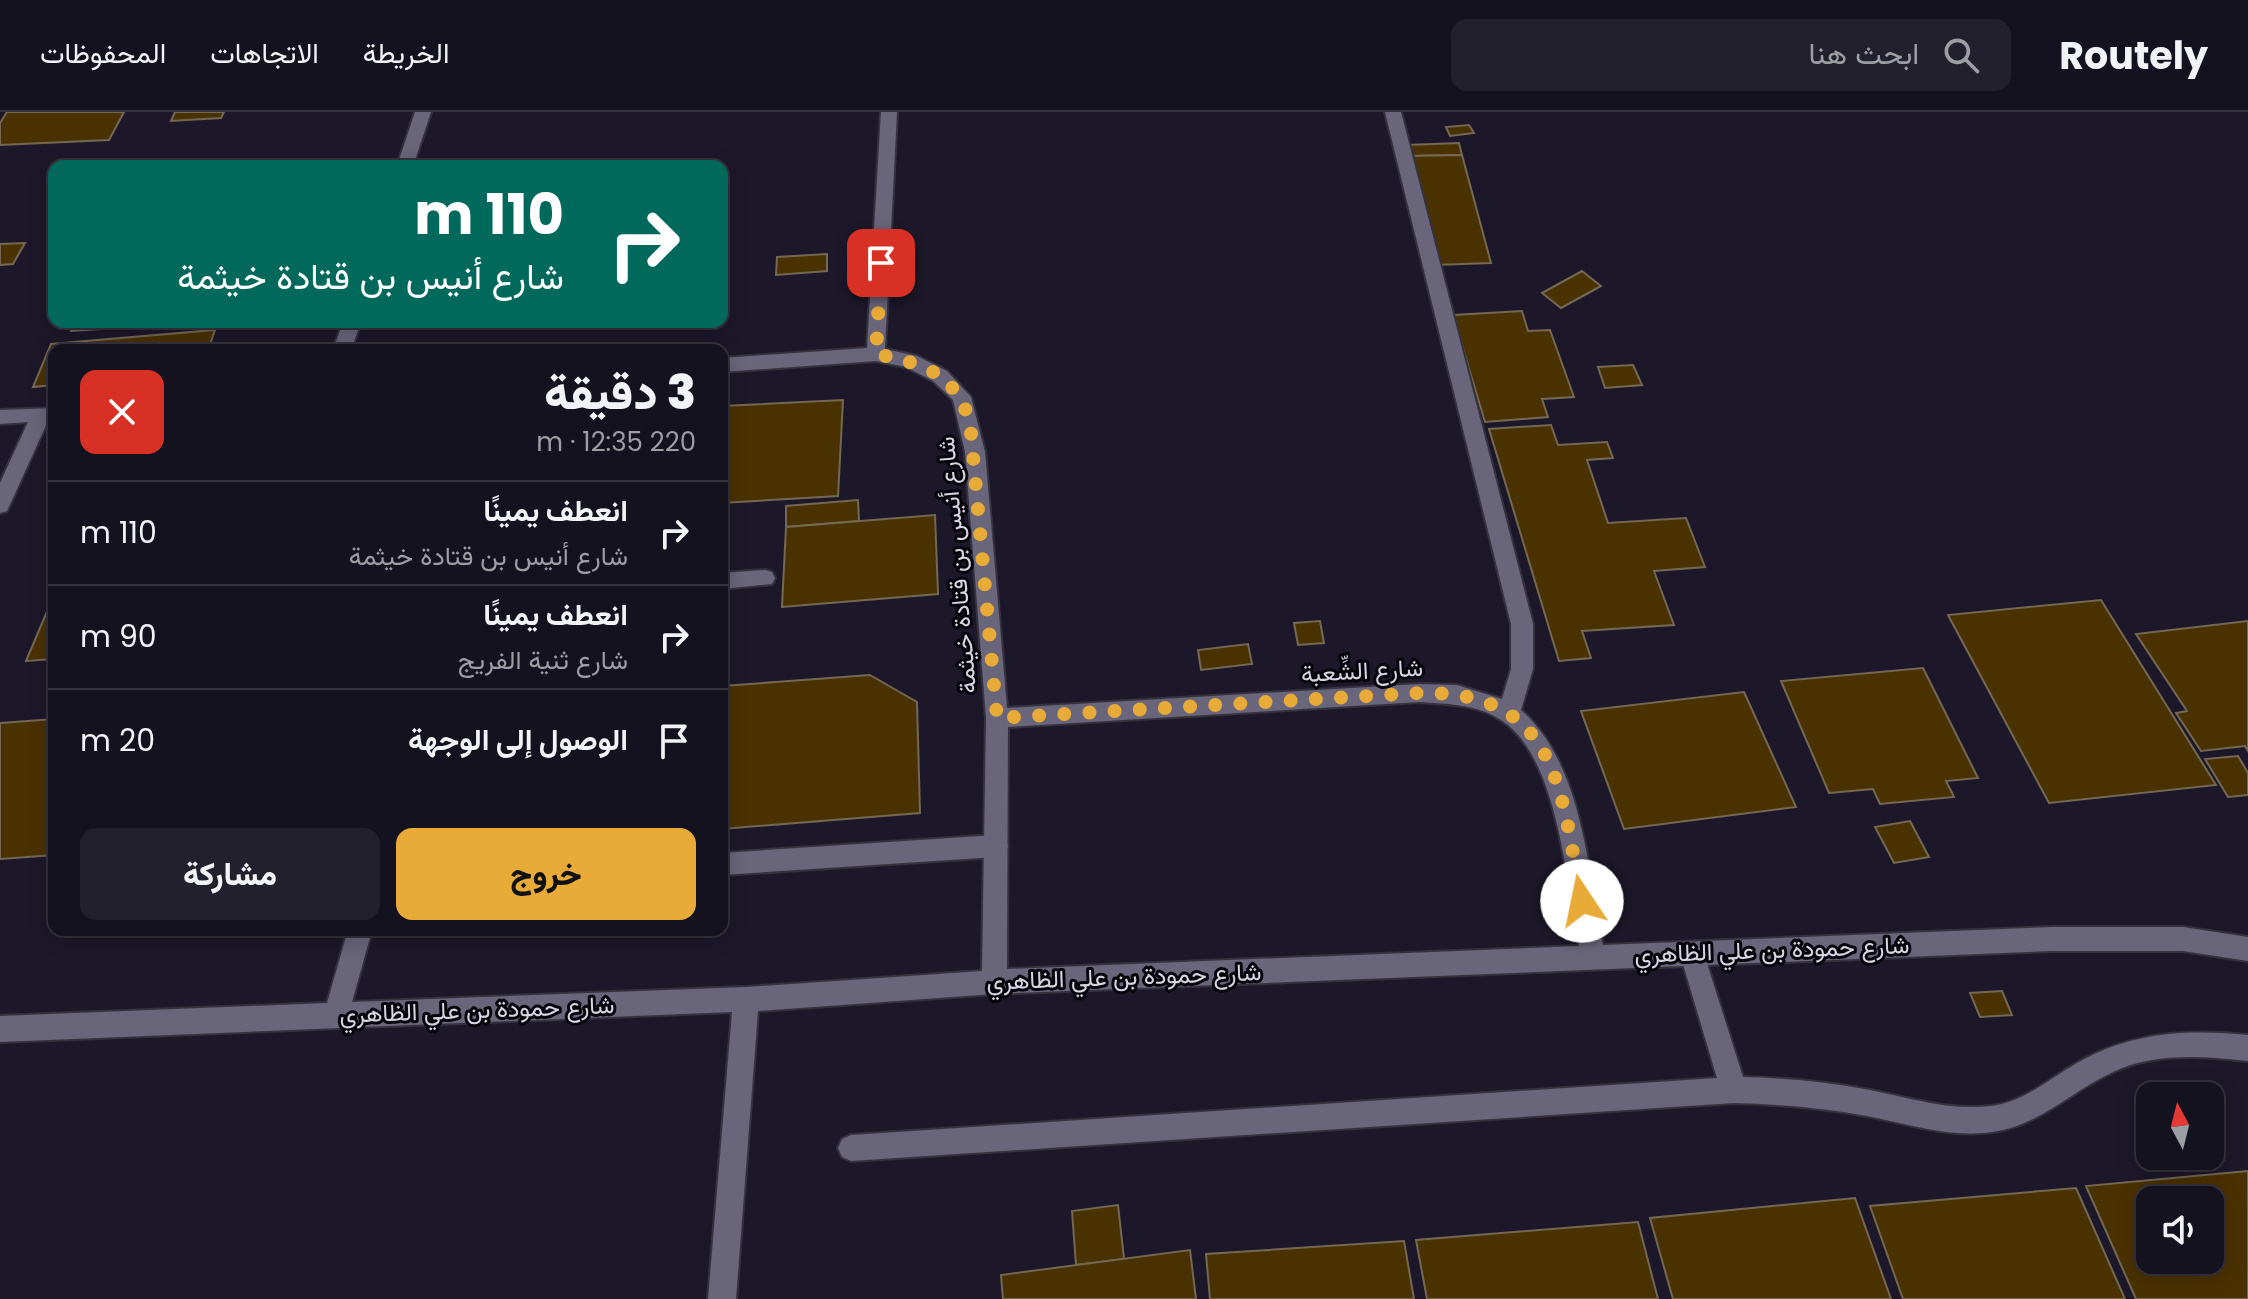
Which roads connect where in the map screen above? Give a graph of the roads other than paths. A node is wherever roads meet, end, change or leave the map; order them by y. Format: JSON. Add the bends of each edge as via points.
{"nodes":[{"id":1,"x":423,"y":112,"type":"edge"},
{"id":2,"x":889,"y":112,"type":"edge"},
{"id":3,"x":1393,"y":112,"type":"edge"},
{"id":4,"x":407,"y":160,"type":"edge"},
{"id":5,"x":876,"y":354,"type":"junction"},
{"id":6,"x":728,"y":365,"type":"edge"},
{"id":7,"x":48,"y":415,"type":"edge"},
{"id":8,"x":0,"y":417,"type":"edge"},
{"id":9,"x":0,"y":505,"type":"edge"},
{"id":10,"x":765,"y":578,"type":"dead end"},
{"id":11,"x":728,"y":581,"type":"edge"},
{"id":12,"x":1509,"y":713,"type":"junction"},
{"id":13,"x":997,"y":718,"type":"junction"},
{"id":14,"x":996,"y":846,"type":"junction"},
{"id":15,"x":728,"y":864,"type":"edge"},
{"id":16,"x":358,"y":936,"type":"edge"},
{"id":17,"x":2248,"y":949,"type":"edge"},
{"id":18,"x":1692,"y":954,"type":"junction"},
{"id":19,"x":1593,"y":957,"type":"junction"},
{"id":20,"x":994,"y":982,"type":"junction"},
{"id":21,"x":746,"y":999,"type":"junction"},
{"id":22,"x":336,"y":1015,"type":"junction"},
{"id":23,"x":0,"y":1029,"type":"edge"},
{"id":24,"x":2248,"y":1048,"type":"edge"},
{"id":25,"x":1734,"y":1090,"type":"junction"},
{"id":26,"x":851,"y":1148,"type":"dead end"},
{"id":27,"x":722,"y":1299,"type":"edge"}],
"edges":[{"from":1,"to":4,"type":"street"},
{"from":2,"to":5,"type":"street"},
{"from":3,"to":12,"type":"street","via":[[1522,624],[1522,669]]},
{"from":5,"to":6,"type":"street","name":"شارع أنيس بن قتادة خيثمة"},
{"from":5,"to":13,"type":"street","name":"شارع أنيس بن قتادة خيثمة","via":[[910,361],[940,376],[962,397],[975,452]]},
{"from":7,"to":8,"type":"street"},
{"from":7,"to":9,"type":"street"},
{"from":10,"to":11,"type":"street"},
{"from":12,"to":13,"type":"street","name":"شارع الشِّعبة","via":[[1449,693]]},
{"from":12,"to":19,"type":"street","name":"شارع الشِّعبة","via":[[1533,735],[1560,788]]},
{"from":13,"to":14,"type":"street","name":"شارع أنيس بن قتادة خيثمة"},
{"from":14,"to":15,"type":"street"},
{"from":14,"to":20,"type":"street","name":"شارع أنيس بن قتادة خيثمة"},
{"from":16,"to":22,"type":"street"},
{"from":17,"to":18,"type":"street","name":"شارع حمودة بن علي الظاهري","via":[[2183,939],[2052,939]]},
{"from":18,"to":19,"type":"street","name":"شارع حمودة بن علي الظاهري"},
{"from":18,"to":25,"type":"street"},
{"from":19,"to":20,"type":"street","name":"شارع حمودة بن علي الظاهري"},
{"from":20,"to":21,"type":"street","name":"شارع حمودة بن علي الظاهري"},
{"from":21,"to":22,"type":"street","name":"شارع حمودة بن علي الظاهري"},
{"from":21,"to":27,"type":"street"},
{"from":22,"to":23,"type":"street","name":"شارع حمودة بن علي الظاهري"},
{"from":24,"to":25,"type":"street","via":[[2195,1041],[2131,1052],[2104,1062],[2030,1110],[1996,1119],[1958,1122],[1823,1095]]},
{"from":25,"to":26,"type":"street"}]}
